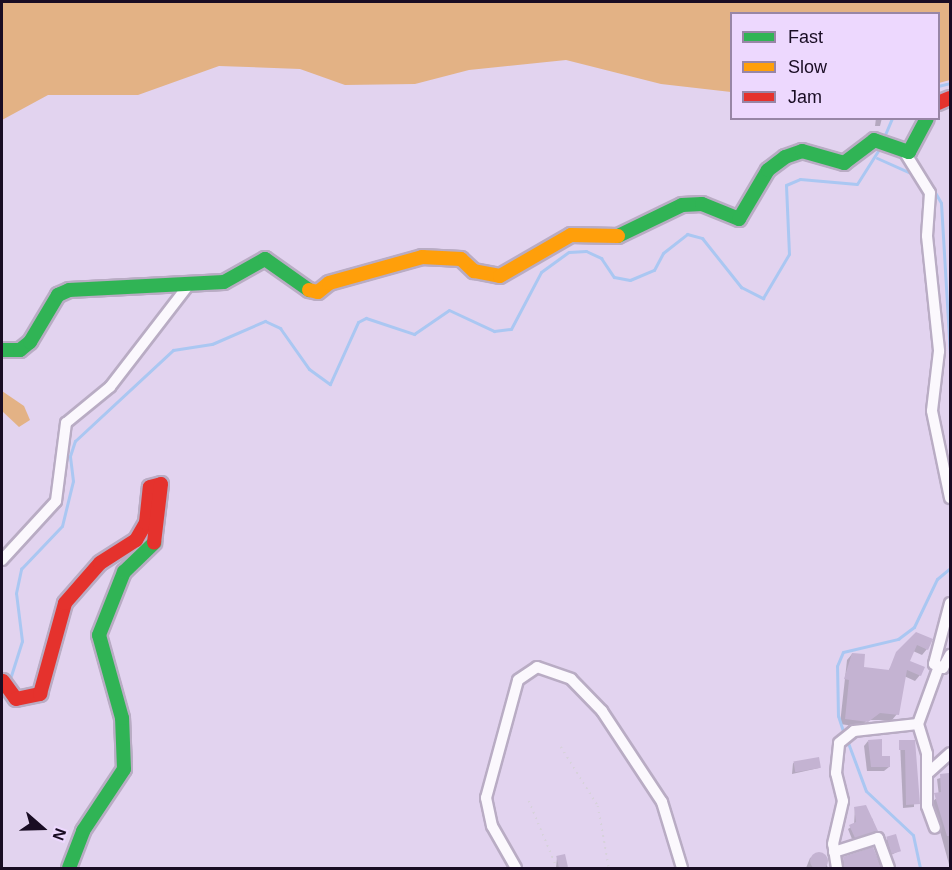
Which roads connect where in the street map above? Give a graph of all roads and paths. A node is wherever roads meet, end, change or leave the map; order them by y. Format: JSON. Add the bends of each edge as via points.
{"nodes":[{"id":1,"x":926,"y":120,"type":"edge"},
{"id":2,"x":904,"y":151,"type":"junction"},
{"id":3,"x":190,"y":283,"type":"junction"},
{"id":4,"x":2,"y":350,"type":"edge"},
{"id":5,"x":951,"y":498,"type":"edge"},
{"id":6,"x":2,"y":560,"type":"edge"},
{"id":7,"x":951,"y":603,"type":"edge"},
{"id":8,"x":951,"y":655,"type":"edge"},
{"id":9,"x":938,"y":669,"type":"junction"},
{"id":10,"x":6,"y":687,"type":"dead end"},
{"id":11,"x":918,"y":724,"type":"junction"},
{"id":12,"x":561,"y":747,"type":"dead end"},
{"id":13,"x":951,"y":753,"type":"edge"},
{"id":14,"x":925,"y":776,"type":"junction"},
{"id":15,"x":529,"y":801,"type":"dead end"},
{"id":16,"x":935,"y":828,"type":"dead end"},
{"id":17,"x":834,"y":852,"type":"junction"},
{"id":18,"x":69,"y":868,"type":"edge"},
{"id":19,"x":516,"y":868,"type":"edge"},
{"id":20,"x":557,"y":868,"type":"edge"},
{"id":21,"x":609,"y":868,"type":"edge"},
{"id":22,"x":682,"y":868,"type":"edge"},
{"id":23,"x":837,"y":868,"type":"edge"},
{"id":24,"x":889,"y":868,"type":"edge"}],
"edges":[{"from":1,"to":2,"type":"street","via":[[915,146]]},
{"from":2,"to":3,"type":"street","via":[[884,143],[864,145],[844,163],[802,151],[785,157],[768,170],[739,219],[702,204],[682,205],[627,236],[571,235],[500,276],[474,271],[461,259],[422,257],[330,283],[318,292],[301,288],[265,259],[224,282]]},
{"from":2,"to":5,"type":"street","via":[[930,193],[927,236],[939,351],[932,411]]},
{"from":3,"to":4,"type":"street","via":[[63,292],[30,342],[20,350]]},
{"from":3,"to":6,"type":"street","via":[[110,387],[66,423],[56,501]]},
{"from":7,"to":9,"type":"street","via":[[934,654]]},
{"from":8,"to":9,"type":"street"},
{"from":9,"to":11,"type":"street"},
{"from":10,"to":18,"type":"street","via":[[23,700],[40,694],[65,603],[100,563],[136,540],[146,523],[150,487],[161,484],[156,541],[124,572],[99,635],[122,718],[124,769],[83,831]]},
{"from":11,"to":14,"type":"street","via":[[927,754]]},
{"from":11,"to":17,"type":"street","via":[[854,731],[839,743],[836,773],[843,801]]},
{"from":12,"to":21,"type":"path","via":[[598,806]]},
{"from":13,"to":14,"type":"street"},
{"from":14,"to":16,"type":"street","via":[[927,806]]},
{"from":15,"to":20,"type":"path"},
{"from":17,"to":23,"type":"street"},
{"from":17,"to":24,"type":"street","via":[[878,838]]},
{"from":19,"to":22,"type":"street","via":[[492,826],[486,798],[518,680],[537,667],[571,679],[602,711],[662,801]]}]}
